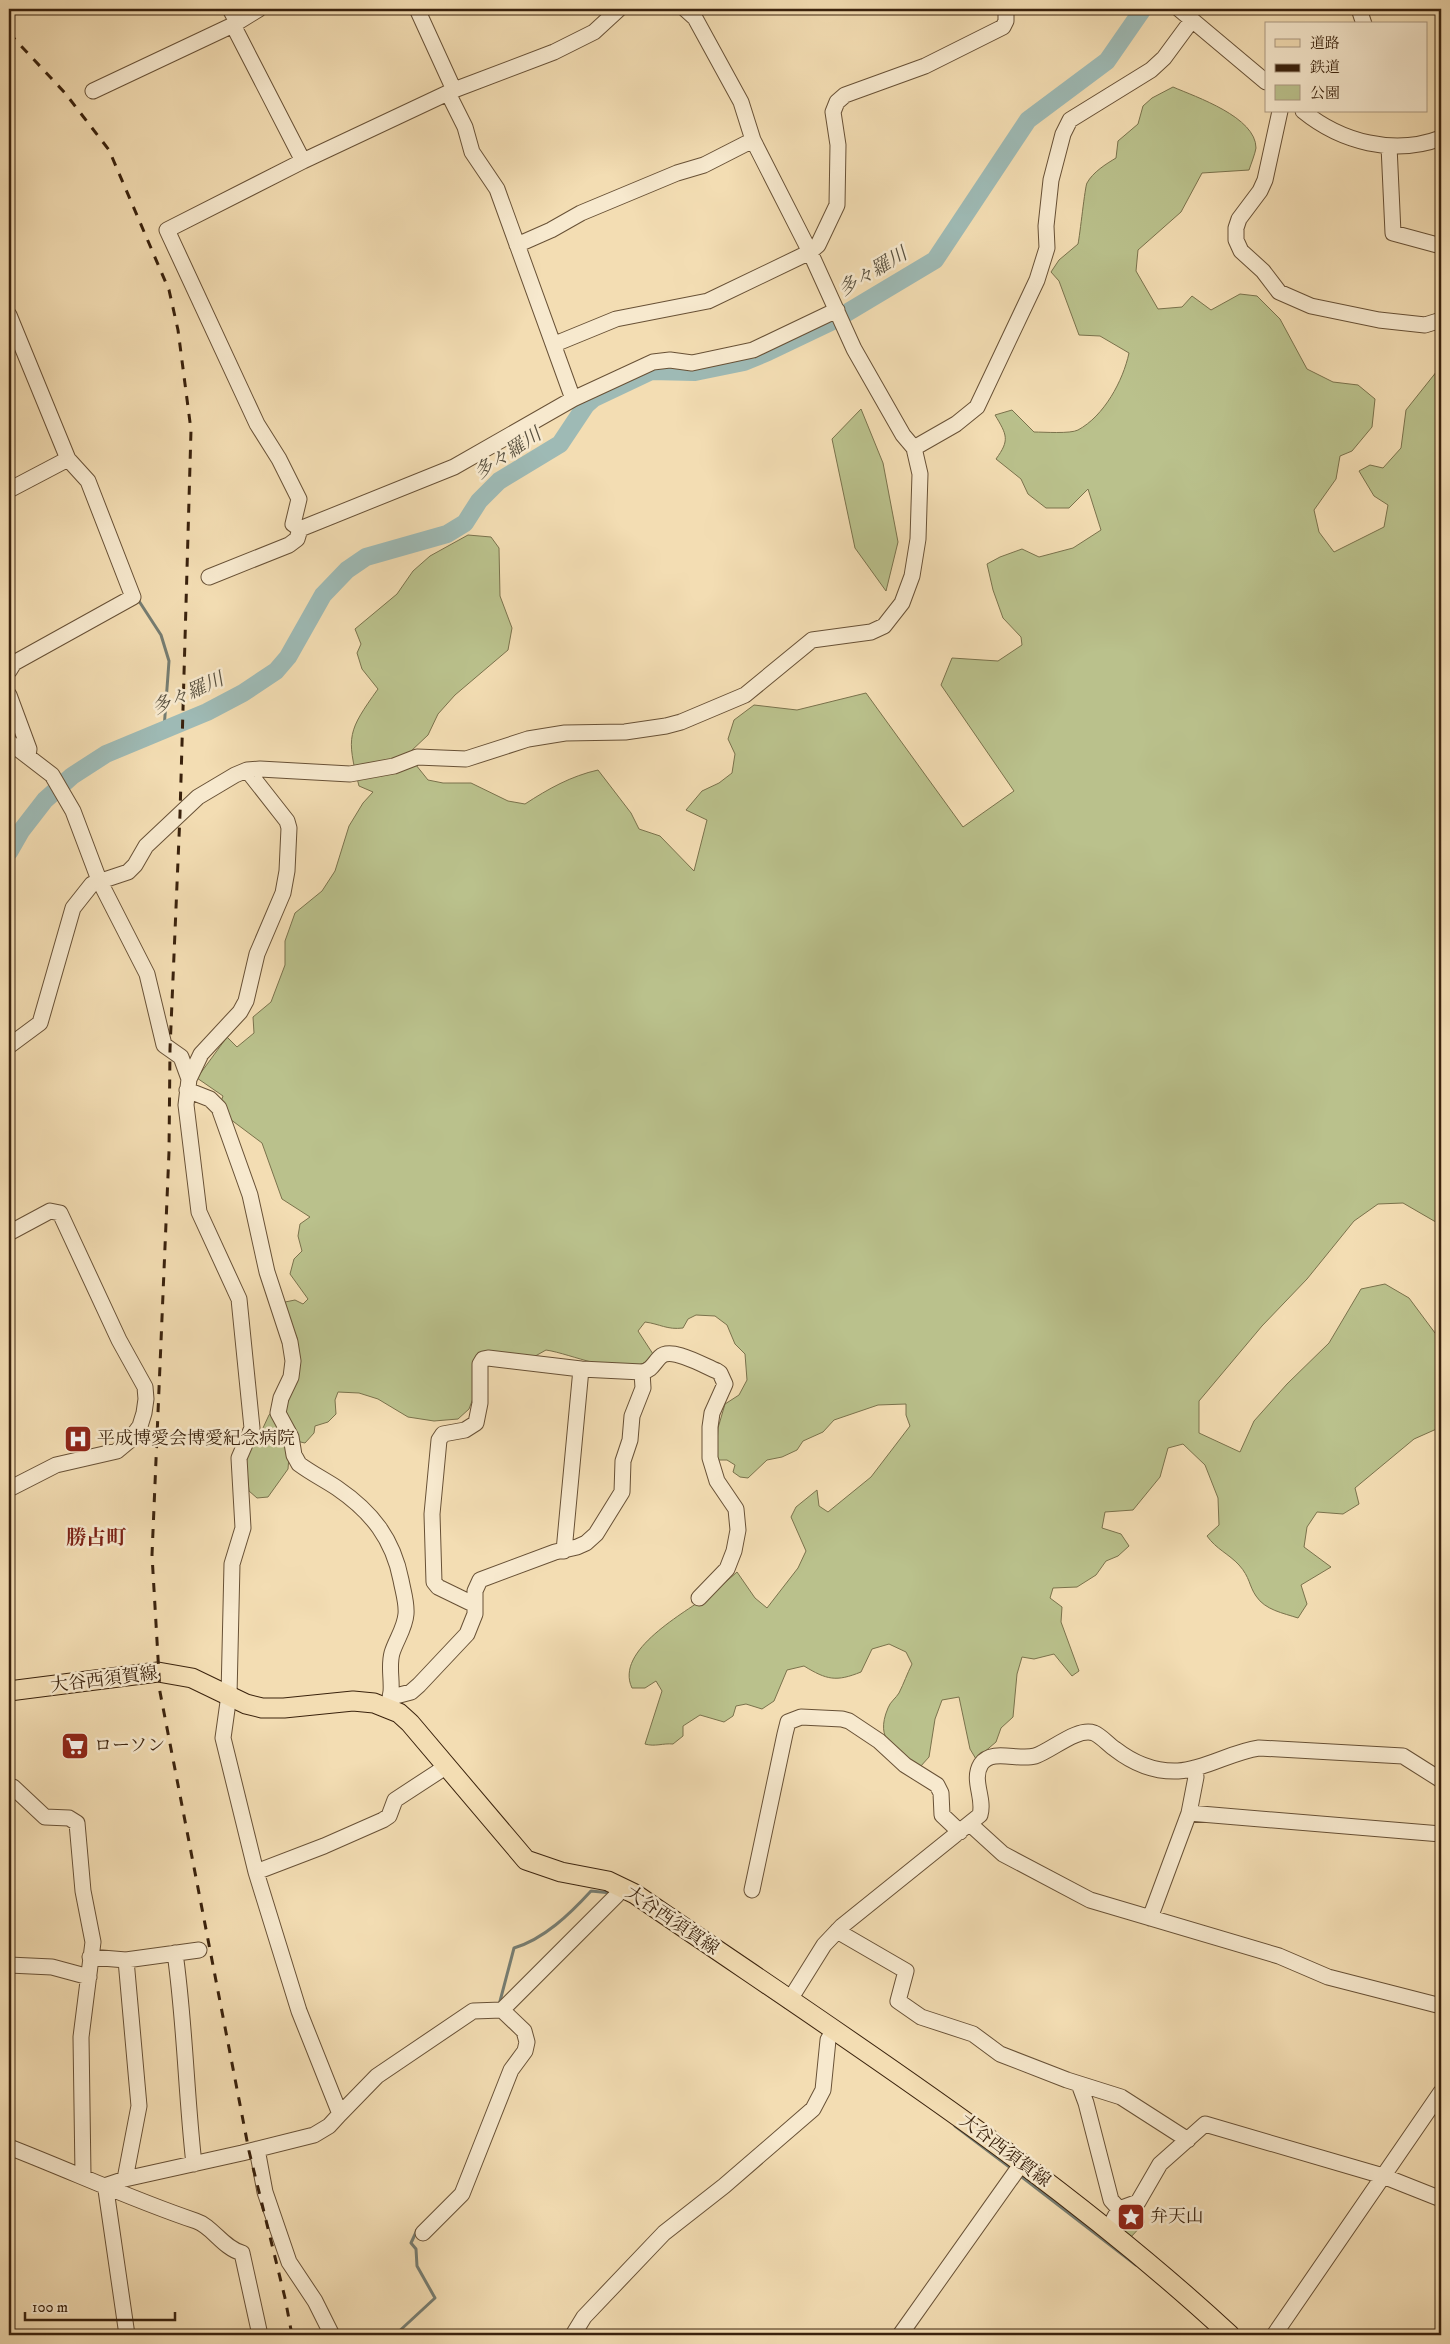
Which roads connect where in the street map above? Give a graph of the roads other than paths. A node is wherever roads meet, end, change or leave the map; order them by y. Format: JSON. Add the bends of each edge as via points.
{"nodes":[{"id":1,"x":259,"y":9,"type":"edge"},
{"id":2,"x":417,"y":9,"type":"edge"},
{"id":3,"x":619,"y":9,"type":"edge"},
{"id":4,"x":685,"y":9,"type":"edge"},
{"id":5,"x":1006,"y":9,"type":"edge"},
{"id":6,"x":1179,"y":9,"type":"edge"},
{"id":7,"x":1359,"y":9,"type":"edge"},
{"id":8,"x":233,"y":19,"type":"edge"},
{"id":9,"x":1192,"y":20,"type":"junction"},
{"id":10,"x":1363,"y":22,"type":"edge"},
{"id":11,"x":1265,"y":81,"type":"edge"},
{"id":12,"x":92,"y":91,"type":"dead end"},
{"id":13,"x":451,"y":91,"type":"junction"},
{"id":14,"x":1280,"y":112,"type":"edge"},
{"id":15,"x":1303,"y":112,"type":"edge"},
{"id":16,"x":1441,"y":138,"type":"edge"},
{"id":17,"x":753,"y":140,"type":"junction"},
{"id":18,"x":1388,"y":146,"type":"junction"},
{"id":19,"x":302,"y":161,"type":"junction"},
{"id":20,"x":517,"y":244,"type":"junction"},
{"id":21,"x":1441,"y":246,"type":"edge"},
{"id":22,"x":810,"y":252,"type":"junction"},
{"id":23,"x":9,"y":315,"type":"edge"},
{"id":24,"x":839,"y":315,"type":"junction"},
{"id":25,"x":1441,"y":320,"type":"edge"},
{"id":26,"x":555,"y":344,"type":"junction"},
{"id":27,"x":573,"y":399,"type":"junction"},
{"id":28,"x":914,"y":448,"type":"junction"},
{"id":29,"x":68,"y":459,"type":"junction"},
{"id":30,"x":9,"y":490,"type":"edge"},
{"id":31,"x":300,"y":529,"type":"junction"},
{"id":32,"x":209,"y":576,"type":"dead end"},
{"id":33,"x":9,"y":671,"type":"edge"},
{"id":34,"x":9,"y":695,"type":"edge"},
{"id":35,"x":9,"y":742,"type":"edge"},
{"id":36,"x":28,"y":756,"type":"junction"},
{"id":37,"x":247,"y":770,"type":"junction"},
{"id":38,"x":99,"y":880,"type":"junction"},
{"id":39,"x":9,"y":1046,"type":"edge"},
{"id":40,"x":201,"y":1054,"type":"junction"},
{"id":41,"x":181,"y":1057,"type":"junction"},
{"id":42,"x":188,"y":1085,"type":"junction"},
{"id":43,"x":9,"y":1232,"type":"edge"},
{"id":44,"x":580,"y":1369,"type":"junction"},
{"id":45,"x":642,"y":1372,"type":"junction"},
{"id":46,"x":9,"y":1489,"type":"edge"},
{"id":47,"x":564,"y":1551,"type":"junction"},
{"id":48,"x":700,"y":1598,"type":"dead end"},
{"id":49,"x":475,"y":1604,"type":"junction"},
{"id":50,"x":9,"y":1691,"type":"edge"},
{"id":51,"x":229,"y":1695,"type":"junction"},
{"id":52,"x":389,"y":1702,"type":"junction"},
{"id":53,"x":446,"y":1766,"type":"junction"},
{"id":54,"x":1194,"y":1768,"type":"junction"},
{"id":55,"x":1441,"y":1780,"type":"edge"},
{"id":56,"x":9,"y":1786,"type":"edge"},
{"id":57,"x":1189,"y":1813,"type":"junction"},
{"id":58,"x":965,"y":1828,"type":"junction"},
{"id":59,"x":1441,"y":1834,"type":"edge"},
{"id":60,"x":256,"y":1872,"type":"junction"},
{"id":61,"x":620,"y":1886,"type":"junction"},
{"id":62,"x":752,"y":1890,"type":"dead end"},
{"id":63,"x":1150,"y":1918,"type":"junction"},
{"id":64,"x":837,"y":1931,"type":"junction"},
{"id":65,"x":199,"y":1950,"type":"dead end"},
{"id":66,"x":175,"y":1953,"type":"junction"},
{"id":67,"x":90,"y":1958,"type":"junction"},
{"id":68,"x":126,"y":1960,"type":"junction"},
{"id":69,"x":9,"y":1965,"type":"edge"},
{"id":70,"x":89,"y":1977,"type":"junction"},
{"id":71,"x":789,"y":2001,"type":"junction"},
{"id":72,"x":1441,"y":2006,"type":"edge"},
{"id":73,"x":502,"y":2010,"type":"junction"},
{"id":74,"x":833,"y":2031,"type":"junction"},
{"id":75,"x":1079,"y":2084,"type":"junction"},
{"id":76,"x":1441,"y":2092,"type":"edge"},
{"id":77,"x":340,"y":2114,"type":"junction"},
{"id":78,"x":1188,"y":2140,"type":"junction"},
{"id":79,"x":9,"y":2146,"type":"edge"},
{"id":80,"x":257,"y":2149,"type":"junction"},
{"id":81,"x":194,"y":2164,"type":"junction"},
{"id":82,"x":1022,"y":2164,"type":"junction"},
{"id":83,"x":83,"y":2175,"type":"junction"},
{"id":84,"x":1383,"y":2176,"type":"junction"},
{"id":85,"x":125,"y":2179,"type":"junction"},
{"id":86,"x":107,"y":2186,"type":"junction"},
{"id":87,"x":1441,"y":2199,"type":"edge"},
{"id":88,"x":1119,"y":2209,"type":"junction"},
{"id":89,"x":1108,"y":2230,"type":"junction"},
{"id":90,"x":423,"y":2233,"type":"dead end"},
{"id":91,"x":127,"y":2335,"type":"edge"},
{"id":92,"x":260,"y":2335,"type":"edge"},
{"id":93,"x":332,"y":2335,"type":"edge"},
{"id":94,"x":573,"y":2335,"type":"edge"},
{"id":95,"x":900,"y":2335,"type":"edge"},
{"id":96,"x":1230,"y":2335,"type":"edge"},
{"id":97,"x":1274,"y":2335,"type":"edge"}],
"edges":[{"from":1,"to":8,"type":"street"},
{"from":2,"to":13,"type":"street"},
{"from":3,"to":13,"type":"street","via":[[594,32],[554,52]]},
{"from":4,"to":17,"type":"street","via":[[695,18],[741,102]]},
{"from":5,"to":22,"type":"street","via":[[1003,27],[925,66],[845,95],[837,102],[833,122],[838,145],[837,205],[818,246]]},
{"from":6,"to":9,"type":"street"},
{"from":7,"to":10,"type":"street"},
{"from":8,"to":12,"type":"street"},
{"from":8,"to":19,"type":"street"},
{"from":9,"to":11,"type":"street"},
{"from":9,"to":28,"type":"street","via":[[1151,70],[1070,120],[1051,180],[1047,248],[1037,280],[976,406],[956,424]]},
{"from":13,"to":19,"type":"street"},
{"from":13,"to":20,"type":"street","via":[[472,152],[497,189]]},
{"from":14,"to":25,"type":"street","via":[[1265,180],[1236,228],[1236,240],[1241,251],[1280,292],[1321,310],[1425,325]]},
{"from":15,"to":18,"type":"street","via":[[1344,136],[1359,142]]},
{"from":16,"to":18,"type":"street","via":[[1406,146]]},
{"from":17,"to":20,"type":"street","via":[[704,165],[581,213]]},
{"from":17,"to":22,"type":"street"},
{"from":18,"to":21,"type":"street","via":[[1393,233]]},
{"from":19,"to":31,"type":"street","via":[[168,230],[256,424],[279,459],[299,500],[293,524]]},
{"from":20,"to":26,"type":"street"},
{"from":22,"to":24,"type":"street"},
{"from":22,"to":26,"type":"street","via":[[708,301],[616,319]]},
{"from":23,"to":29,"type":"street"},
{"from":24,"to":27,"type":"street","via":[[753,350],[692,363],[653,362]]},
{"from":24,"to":28,"type":"street","via":[[854,349],[903,435]]},
{"from":26,"to":27,"type":"street"},
{"from":27,"to":31,"type":"street","via":[[454,467]]},
{"from":28,"to":37,"type":"street","via":[[920,474],[920,502],[912,576],[902,603],[884,626],[870,632],[812,640],[745,695],[666,726],[625,732],[565,732],[528,739],[466,759],[416,757],[394,766],[350,774]]},
{"from":29,"to":30,"type":"street"},
{"from":29,"to":33,"type":"street","via":[[88,481],[133,597],[14,663]]},
{"from":31,"to":32,"type":"street","via":[[298,539],[289,545]]},
{"from":34,"to":36,"type":"street"},
{"from":35,"to":36,"type":"street"},
{"from":36,"to":38,"type":"street","via":[[52,775],[61,788],[74,811]]},
{"from":37,"to":38,"type":"street","via":[[198,797],[146,846],[128,872]]},
{"from":37,"to":40,"type":"street","via":[[287,821],[287,871],[279,907],[257,954],[246,1001],[240,1012]]},
{"from":38,"to":39,"type":"street","via":[[72,908],[40,1023]]},
{"from":38,"to":41,"type":"street","via":[[147,974],[164,1045]]},
{"from":40,"to":41,"type":"street"},
{"from":40,"to":42,"type":"street"},
{"from":41,"to":42,"type":"street"},
{"from":42,"to":51,"type":"street","via":[[186,1105],[199,1212],[239,1299],[252,1428],[239,1458],[243,1528],[232,1564]]},
{"from":42,"to":52,"type":"street","via":[[219,1108],[250,1195],[267,1272],[290,1342],[293,1361],[278,1412],[292,1437],[294,1455],[303,1467],[352,1500],[388,1537],[394,1552],[406,1614],[390,1663]]},
{"from":43,"to":46,"type":"street","via":[[50,1211],[60,1213],[145,1387],[146,1399],[140,1426],[117,1451],[56,1465]]},
{"from":44,"to":45,"type":"street"},
{"from":44,"to":47,"type":"street"},
{"from":44,"to":49,"type":"street","via":[[483,1359],[476,1423],[465,1430],[443,1434],[439,1440],[432,1514],[434,1582],[438,1587]]},
{"from":45,"to":47,"type":"street","via":[[643,1388],[632,1416],[630,1440],[623,1461],[622,1492],[592,1538]]},
{"from":45,"to":48,"type":"street","via":[[652,1368],[661,1356],[671,1353],[716,1371],[723,1379],[723,1390],[712,1412],[710,1458],[717,1481],[736,1509],[738,1530],[727,1569]]},
{"from":47,"to":49,"type":"street","via":[[480,1580],[475,1591]]},
{"from":49,"to":52,"type":"street","via":[[475,1614],[461,1641],[411,1692]]},
{"from":50,"to":51,"type":"main road","name":"大谷西須賀線","via":[[158,1672],[192,1678]]},
{"from":51,"to":52,"type":"main road","name":"大谷西須賀線","via":[[262,1708],[353,1701]]},
{"from":51,"to":60,"type":"street","via":[[223,1738]]},
{"from":52,"to":53,"type":"main road","name":"大谷西須賀線"},
{"from":53,"to":60,"type":"street","via":[[395,1800],[383,1820]]},
{"from":53,"to":61,"type":"main road","name":"大谷西須賀線","via":[[526,1860]]},
{"from":54,"to":55,"type":"street","via":[[1258,1748],[1403,1756]]},
{"from":54,"to":57,"type":"street","via":[[1196,1777]]},
{"from":54,"to":58,"type":"street","via":[[1178,1771],[1139,1765],[1094,1733],[1083,1731],[1036,1756],[1022,1759],[998,1755],[988,1757],[981,1764],[977,1778],[983,1805],[980,1815]]},
{"from":56,"to":67,"type":"street","via":[[45,1817],[69,1818],[76,1823],[83,1891],[93,1942]]},
{"from":57,"to":59,"type":"street"},
{"from":57,"to":63,"type":"street"},
{"from":58,"to":62,"type":"street","via":[[942,1815],[941,1793],[937,1785],[889,1753],[879,1742],[842,1718],[801,1717],[788,1722]]},
{"from":58,"to":63,"type":"street","via":[[1003,1854],[1090,1900]]},
{"from":58,"to":64,"type":"street"},
{"from":60,"to":77,"type":"street","via":[[299,2011]]},
{"from":61,"to":71,"type":"main road","name":"大谷西須賀線"},
{"from":61,"to":73,"type":"street","via":[[617,1895]]},
{"from":63,"to":72,"type":"street","via":[[1278,1956],[1328,1977]]},
{"from":64,"to":71,"type":"street","via":[[824,1945]]},
{"from":64,"to":75,"type":"street","via":[[906,1971],[898,2001],[921,2017],[973,2034],[1000,2054]]},
{"from":65,"to":66,"type":"street"},
{"from":66,"to":68,"type":"street"},
{"from":66,"to":81,"type":"street","via":[[184,2014]]},
{"from":67,"to":68,"type":"street"},
{"from":67,"to":70,"type":"street"},
{"from":68,"to":85,"type":"street","via":[[139,2106]]},
{"from":69,"to":70,"type":"street","via":[[52,1967]]},
{"from":70,"to":83,"type":"street","via":[[81,2037]]},
{"from":71,"to":74,"type":"main road","name":"大谷西須賀線"},
{"from":73,"to":77,"type":"street","via":[[473,2011],[377,2076]]},
{"from":73,"to":90,"type":"street","via":[[524,2030],[525,2052],[511,2070],[462,2194]]},
{"from":74,"to":82,"type":"main road","name":"大谷西須賀線","via":[[958,2115]]},
{"from":74,"to":94,"type":"street","via":[[828,2040],[823,2090],[813,2109],[724,2186],[664,2232],[584,2317]]},
{"from":75,"to":78,"type":"street","via":[[1122,2097]]},
{"from":75,"to":88,"type":"street","via":[[1111,2200]]},
{"from":76,"to":84,"type":"street"},
{"from":77,"to":80,"type":"street","via":[[314,2135]]},
{"from":78,"to":84,"type":"street","via":[[1205,2124]]},
{"from":78,"to":88,"type":"street","via":[[1160,2164],[1138,2202]]},
{"from":79,"to":83,"type":"street"},
{"from":80,"to":81,"type":"street"},
{"from":80,"to":93,"type":"street","via":[[265,2192],[289,2262],[315,2301]]},
{"from":81,"to":85,"type":"street"},
{"from":82,"to":89,"type":"main road","name":"大谷西須賀線"},
{"from":82,"to":95,"type":"street"},
{"from":83,"to":86,"type":"street"},
{"from":84,"to":87,"type":"street"},
{"from":84,"to":97,"type":"street"},
{"from":85,"to":86,"type":"street"},
{"from":86,"to":91,"type":"street"},
{"from":86,"to":92,"type":"street","via":[[198,2221],[223,2243],[242,2253]]},
{"from":88,"to":89,"type":"street"},
{"from":89,"to":96,"type":"main road","name":"大谷西須賀線"}]}
